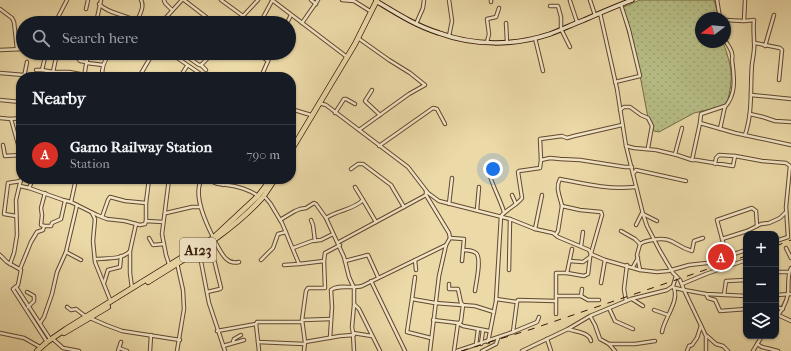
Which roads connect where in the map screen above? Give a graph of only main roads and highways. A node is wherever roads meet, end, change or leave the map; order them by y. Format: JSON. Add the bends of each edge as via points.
{"nodes":[{"id":1,"x":632,"y":0,"type":"edge"},
{"id":2,"x":376,"y":1,"type":"edge"},
{"id":3,"x":296,"y":142,"type":"edge"},
{"id":4,"x":268,"y":184,"type":"edge"},
{"id":5,"x":271,"y":184,"type":"edge"},
{"id":6,"x":261,"y":196,"type":"junction"},
{"id":7,"x":213,"y":240,"type":"junction"},
{"id":8,"x":109,"y":304,"type":"junction"},
{"id":9,"x":51,"y":340,"type":"junction"},
{"id":10,"x":40,"y":350,"type":"edge"}],
"edges":[{"from":1,"to":2,"type":"main road","via":[[551,34],[507,43],[469,41],[449,36],[416,24]]},
{"from":2,"to":3,"type":"highway","via":[[358,38]]},
{"from":4,"to":6,"type":"highway","number":"A123"},
{"from":5,"to":6,"type":"highway","number":"A123"},
{"from":6,"to":7,"type":"highway","number":"A123","via":[[237,222]]},
{"from":7,"to":8,"type":"highway","number":"A123"},
{"from":7,"to":8,"type":"highway","number":"A123","via":[[169,264]]},
{"from":8,"to":9,"type":"highway","number":"A123"},
{"from":9,"to":10,"type":"highway","number":"A123"},
{"from":9,"to":10,"type":"highway","number":"A123"}]}
